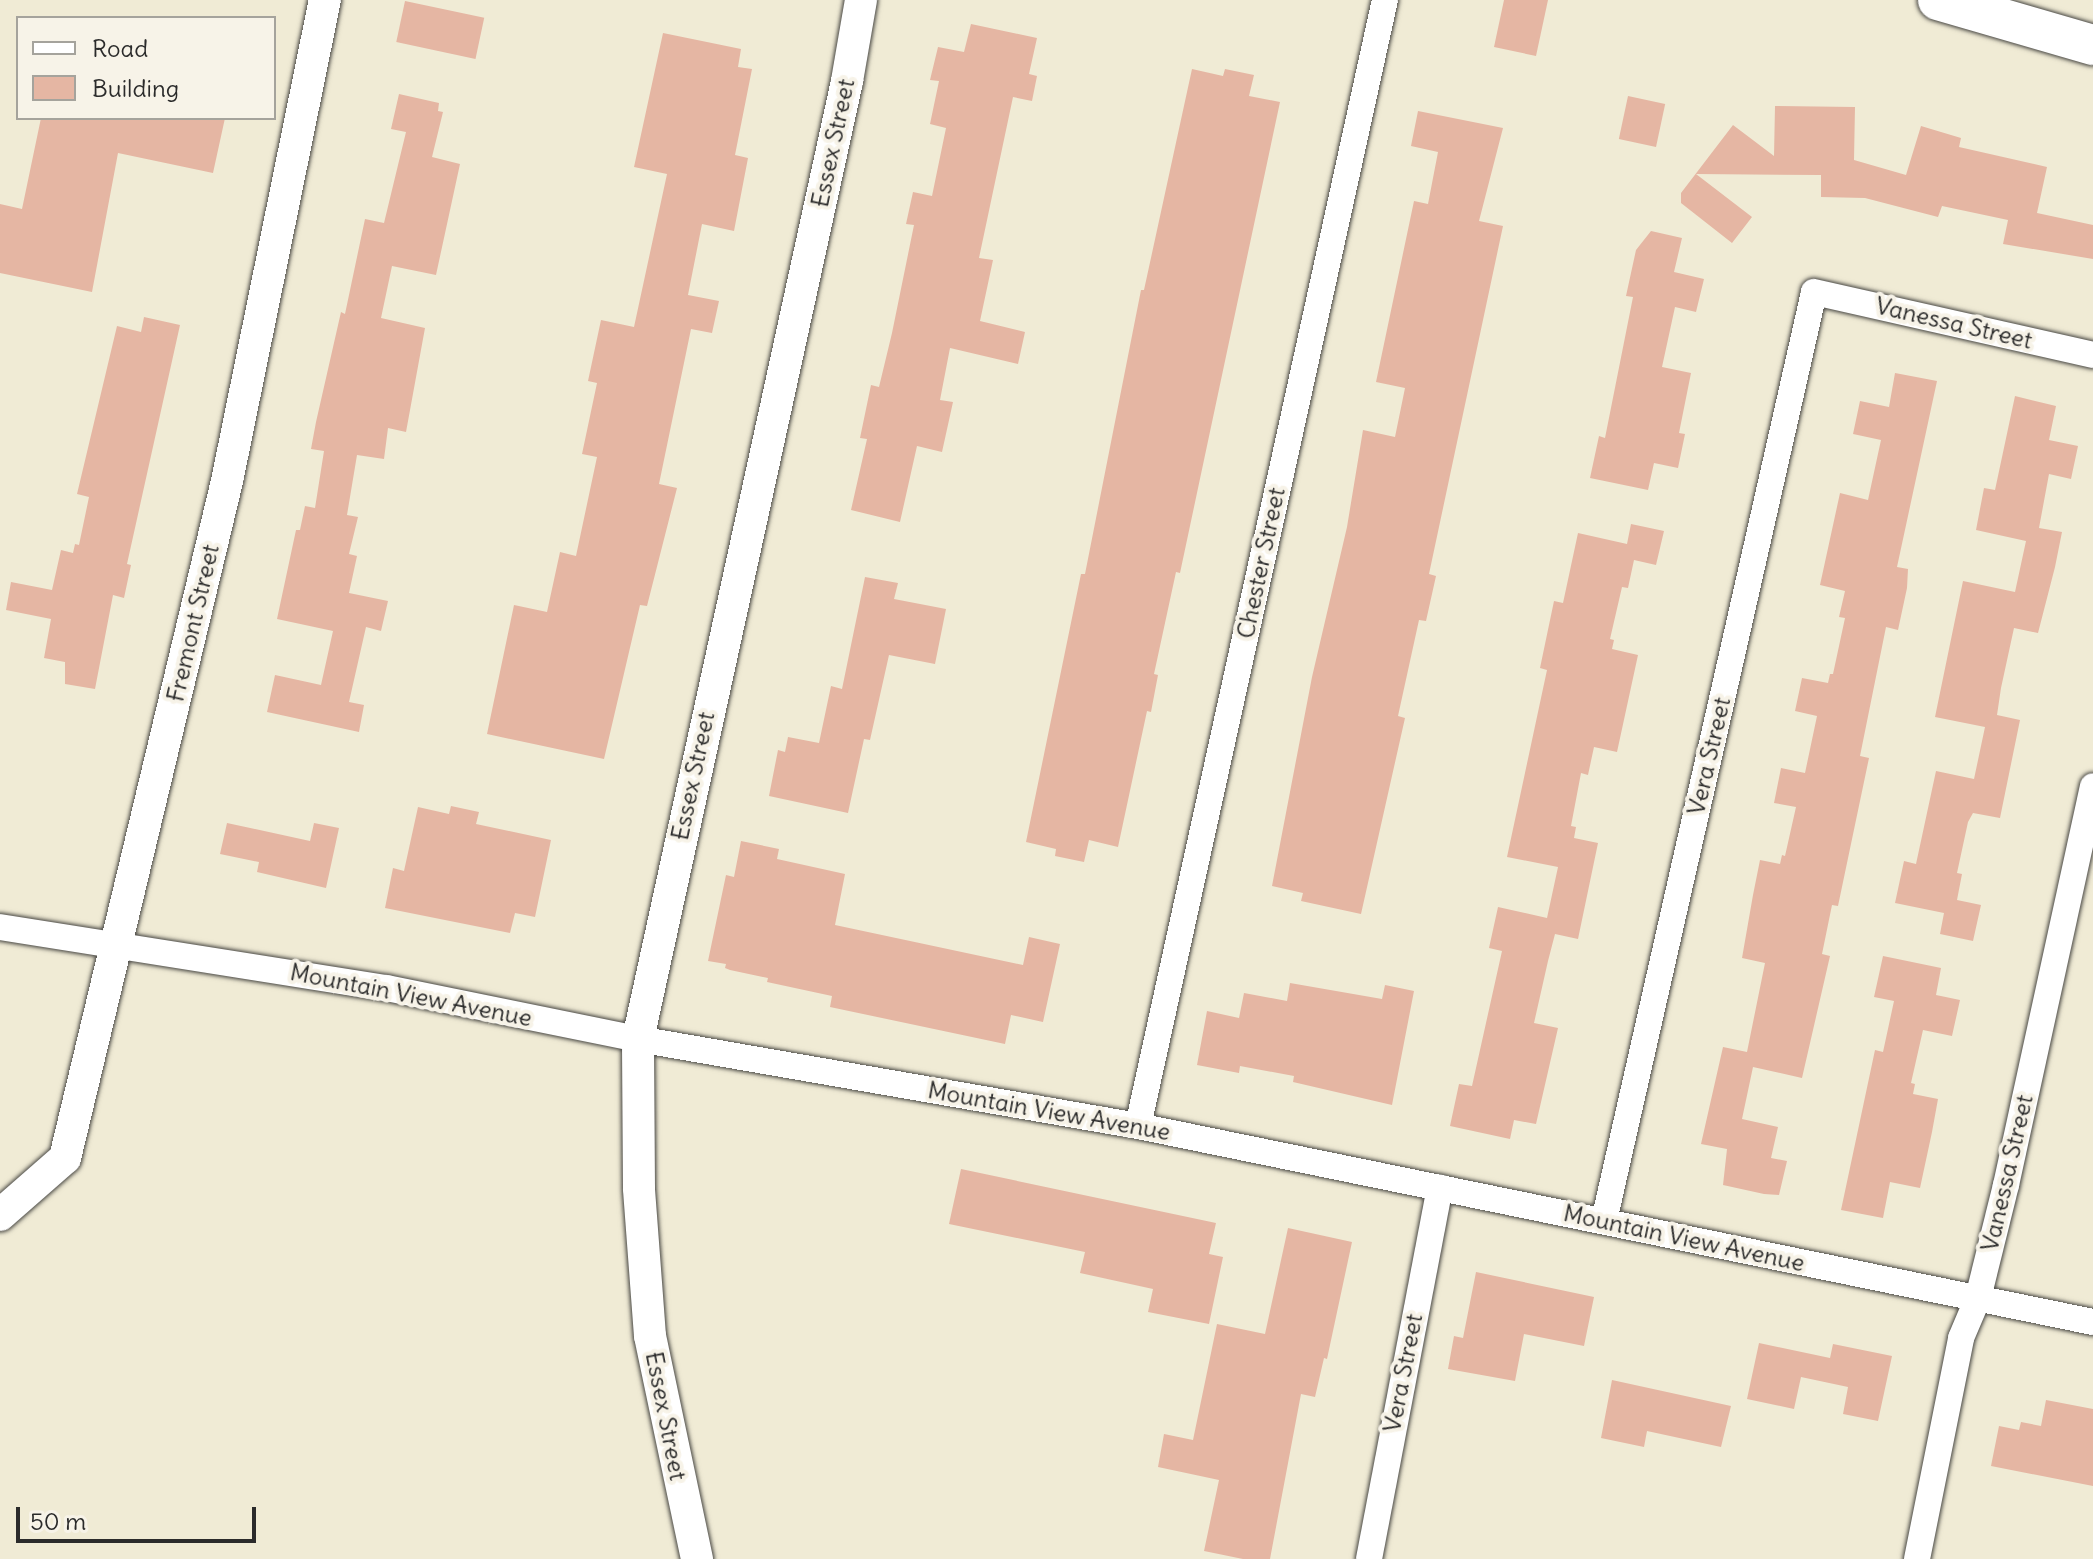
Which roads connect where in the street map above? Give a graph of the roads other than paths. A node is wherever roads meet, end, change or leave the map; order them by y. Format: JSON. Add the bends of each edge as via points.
{"nodes":[{"id":1,"x":325,"y":0,"type":"edge"},
{"id":2,"x":861,"y":0,"type":"edge"},
{"id":3,"x":1385,"y":0,"type":"edge"},
{"id":4,"x":1938,"y":0,"type":"edge"},
{"id":5,"x":2093,"y":45,"type":"edge"},
{"id":6,"x":1814,"y":292,"type":"joint"},
{"id":7,"x":2093,"y":355,"type":"edge"},
{"id":8,"x":2093,"y":786,"type":"edge"},
{"id":9,"x":0,"y":927,"type":"edge"},
{"id":10,"x":116,"y":944,"type":"junction"},
{"id":11,"x":638,"y":1039,"type":"junction"},
{"id":12,"x":1138,"y":1126,"type":"junction"},
{"id":13,"x":1440,"y":1188,"type":"junction"},
{"id":14,"x":0,"y":1215,"type":"edge"},
{"id":15,"x":1604,"y":1221,"type":"junction"},
{"id":16,"x":1978,"y":1298,"type":"junction"},
{"id":17,"x":2093,"y":1322,"type":"edge"},
{"id":18,"x":697,"y":1559,"type":"edge"},
{"id":19,"x":1369,"y":1559,"type":"edge"},
{"id":20,"x":1917,"y":1559,"type":"edge"}],
"edges":[{"from":1,"to":10,"type":"street","name":"Fremont Street","via":[[230,467]]},
{"from":2,"to":11,"type":"street","name":"Essex Street"},
{"from":3,"to":12,"type":"street","name":"Chester Street"},
{"from":4,"to":5,"type":"main road"},
{"from":6,"to":7,"type":"street","name":"Vanessa Street"},
{"from":6,"to":15,"type":"street","name":"Vera Street"},
{"from":8,"to":16,"type":"street","name":"Vanessa Street"},
{"from":9,"to":10,"type":"street","name":"Mountain View Avenue"},
{"from":10,"to":11,"type":"street","name":"Mountain View Avenue","via":[[387,988]]},
{"from":10,"to":14,"type":"street","name":"Fremont Street","via":[[65,1158]]},
{"from":11,"to":12,"type":"street","name":"Mountain View Avenue"},
{"from":11,"to":18,"type":"street","name":"Essex Street","via":[[639,1188],[650,1336]]},
{"from":12,"to":13,"type":"street","name":"Mountain View Avenue"},
{"from":13,"to":15,"type":"street","name":"Mountain View Avenue"},
{"from":13,"to":19,"type":"street","name":"Vera Street"},
{"from":15,"to":16,"type":"street","name":"Mountain View Avenue"},
{"from":16,"to":17,"type":"street","name":"Mountain View Avenue"},
{"from":16,"to":20,"type":"street","name":"Vanessa Street","via":[[1961,1338]]}]}
